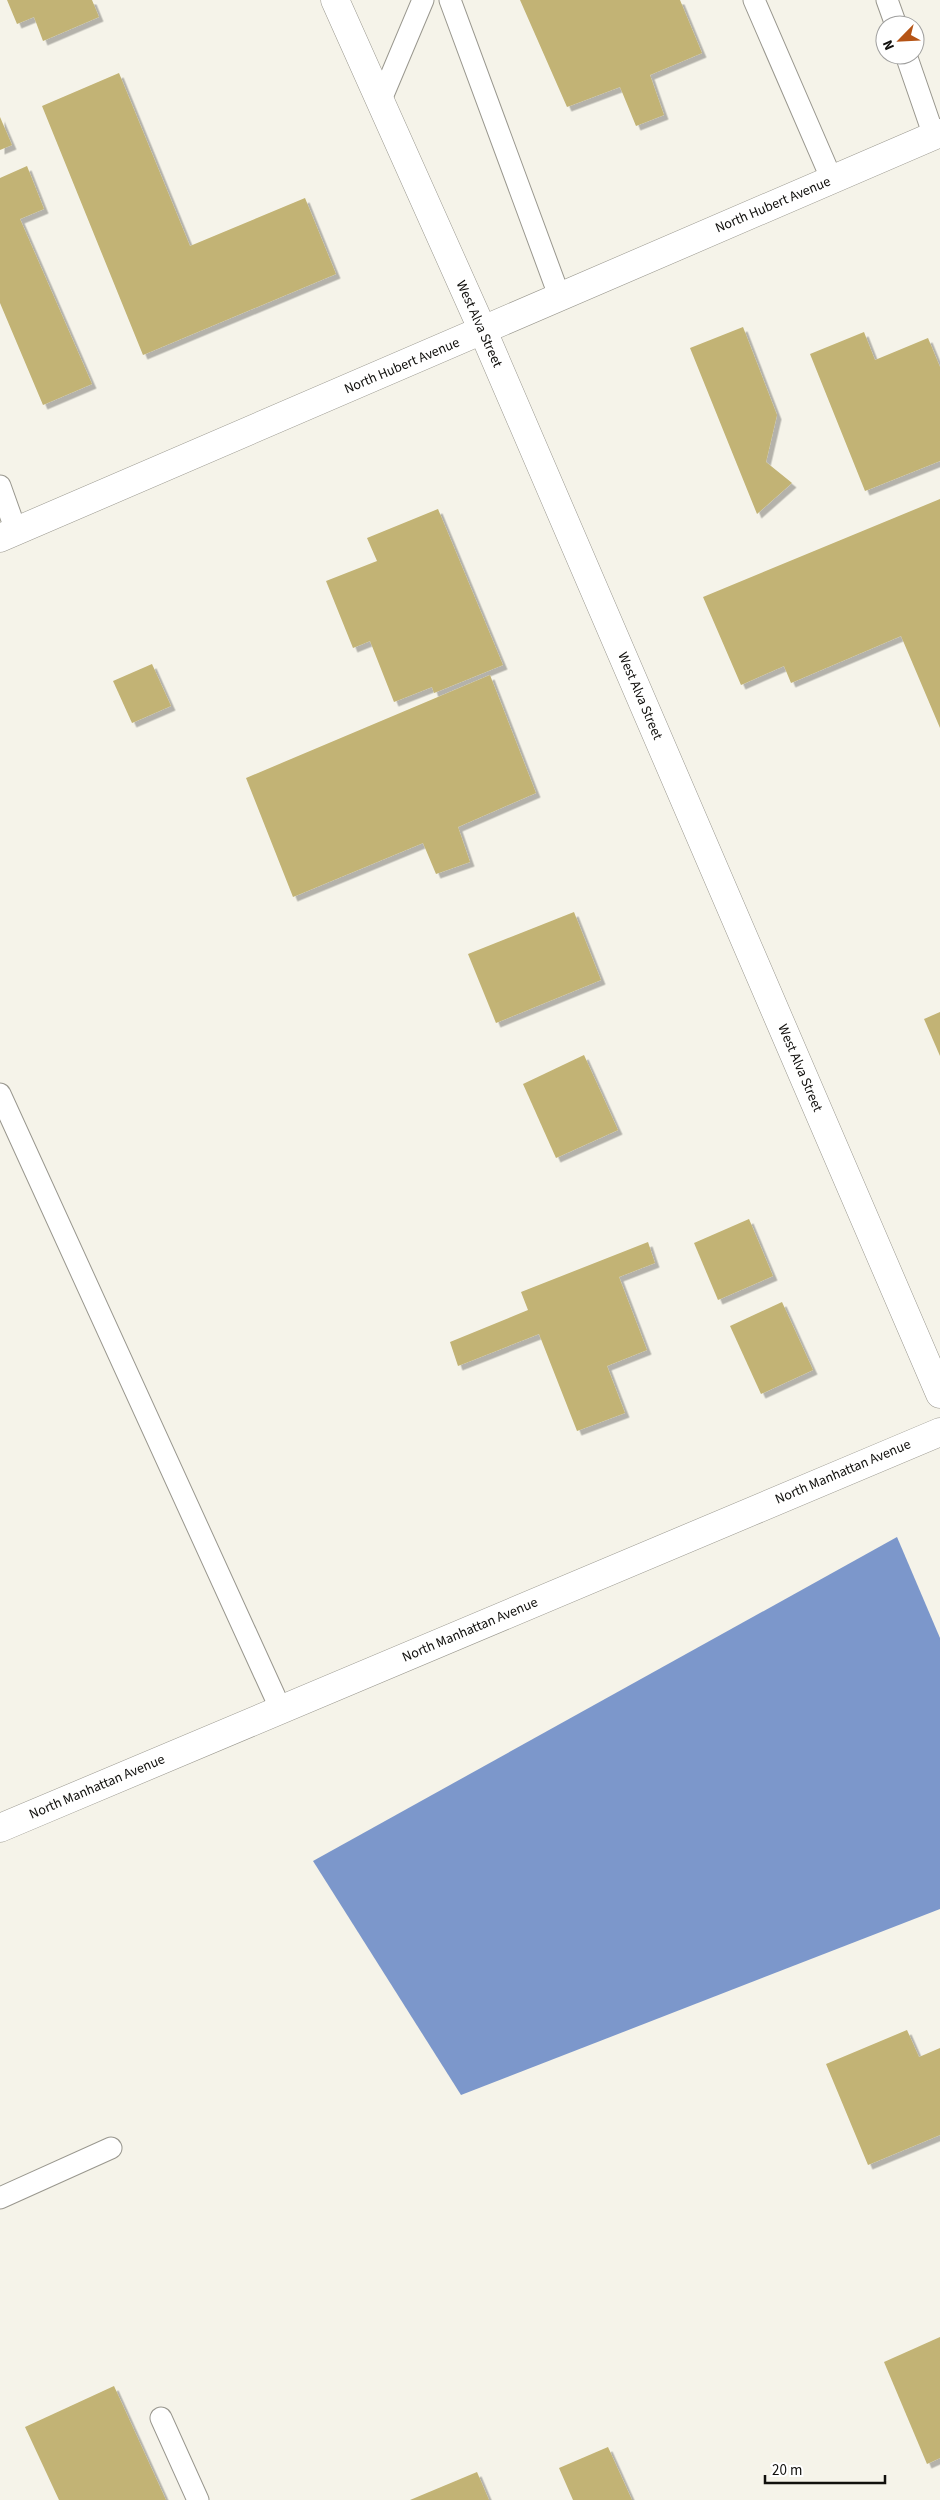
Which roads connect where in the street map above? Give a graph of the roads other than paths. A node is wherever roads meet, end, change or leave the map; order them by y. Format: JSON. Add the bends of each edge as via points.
{"nodes":[{"id":1,"x":335,"y":0,"type":"edge"},
{"id":2,"x":423,"y":0,"type":"edge"},
{"id":3,"x":450,"y":0,"type":"edge"},
{"id":4,"x":754,"y":0,"type":"edge"},
{"id":5,"x":887,"y":0,"type":"edge"},
{"id":6,"x":892,"y":15,"type":"edge"},
{"id":7,"x":910,"y":65,"type":"edge"},
{"id":8,"x":380,"y":102,"type":"junction"},
{"id":9,"x":937,"y":134,"type":"edge"},
{"id":10,"x":832,"y":180,"type":"junction"},
{"id":11,"x":560,"y":298,"type":"junction"},
{"id":12,"x":483,"y":331,"type":"junction"},
{"id":13,"x":0,"y":486,"type":"edge"},
{"id":14,"x":8,"y":534,"type":"edge"},
{"id":15,"x":0,"y":1094,"type":"edge"},
{"id":16,"x":940,"y":1394,"type":"edge"},
{"id":17,"x":940,"y":1432,"type":"edge"},
{"id":18,"x":281,"y":1710,"type":"junction"},
{"id":19,"x":0,"y":1828,"type":"edge"},
{"id":20,"x":111,"y":2148,"type":"dead end"},
{"id":21,"x":0,"y":2198,"type":"edge"},
{"id":22,"x":161,"y":2418,"type":"dead end"},
{"id":23,"x":198,"y":2500,"type":"edge"}],
"edges":[{"from":1,"to":8,"type":"street","name":"West Alva Street"},
{"from":2,"to":8,"type":"lane"},
{"from":3,"to":11,"type":"lane"},
{"from":4,"to":10,"type":"lane"},
{"from":5,"to":6,"type":"lane"},
{"from":7,"to":9,"type":"lane"},
{"from":8,"to":12,"type":"street","name":"West Alva Street"},
{"from":9,"to":10,"type":"street","name":"North Hubert Avenue"},
{"from":10,"to":11,"type":"street","name":"North Hubert Avenue"},
{"from":11,"to":12,"type":"street","name":"North Hubert Avenue"},
{"from":12,"to":14,"type":"street","name":"North Hubert Avenue"},
{"from":12,"to":16,"type":"street","name":"West Alva Street"},
{"from":13,"to":14,"type":"lane"},
{"from":15,"to":18,"type":"lane"},
{"from":17,"to":18,"type":"street","name":"North Manhattan Avenue"},
{"from":18,"to":19,"type":"street","name":"North Manhattan Avenue"},
{"from":20,"to":21,"type":"lane"},
{"from":22,"to":23,"type":"lane"}]}
